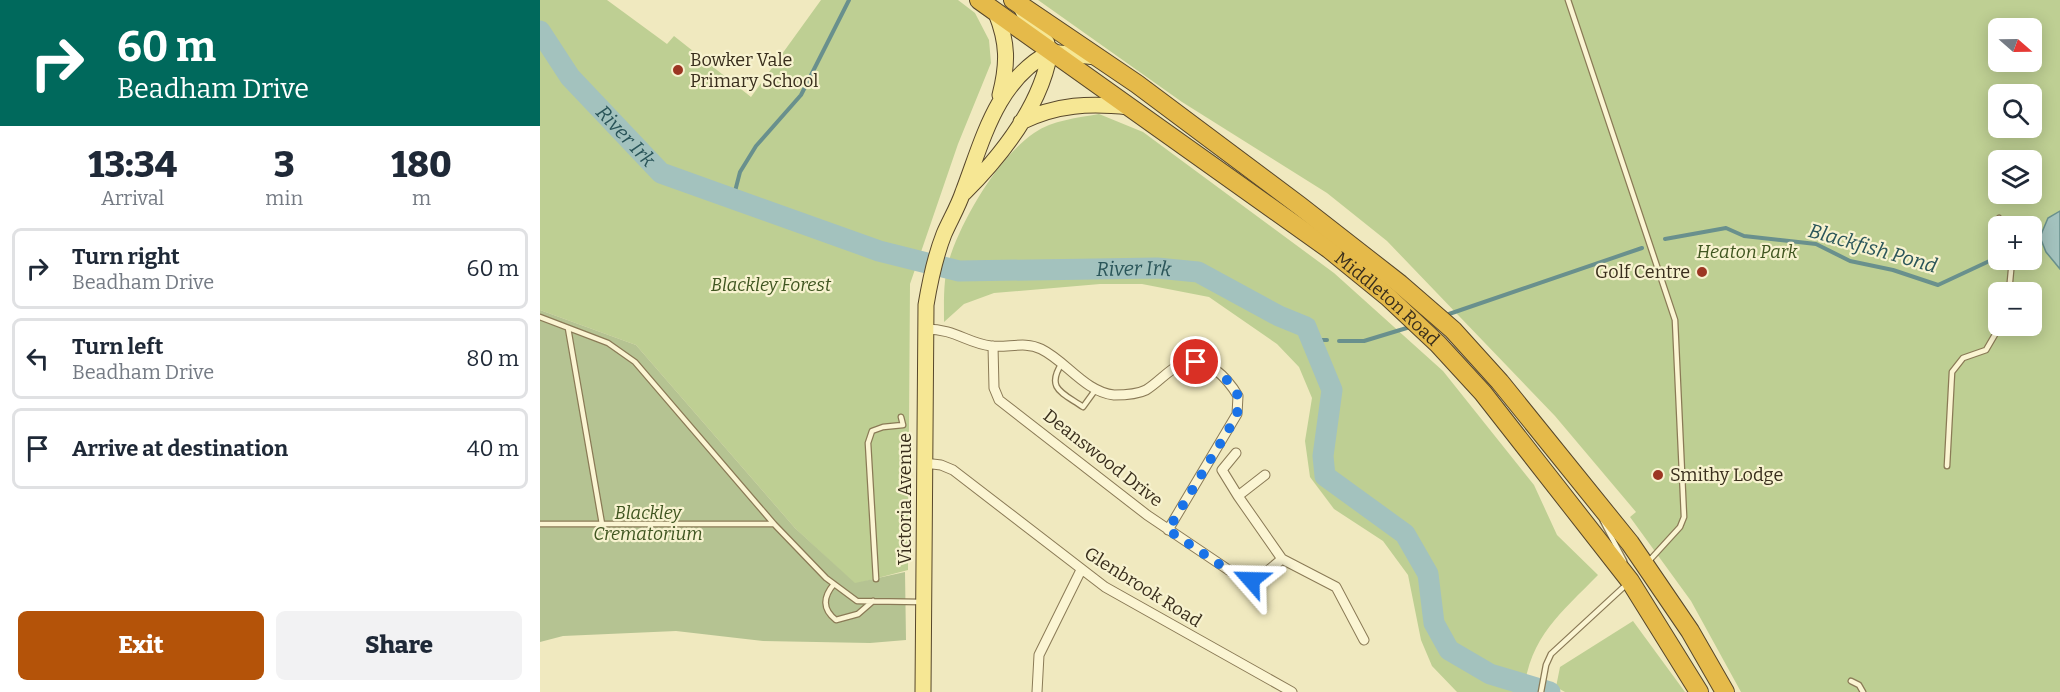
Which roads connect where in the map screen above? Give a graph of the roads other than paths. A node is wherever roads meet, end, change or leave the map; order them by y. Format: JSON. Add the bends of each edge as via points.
{"nodes":[{"id":1,"x":979,"y":0,"type":"edge"},
{"id":2,"x":1568,"y":0,"type":"edge"},
{"id":3,"x":1017,"y":3,"type":"edge"},
{"id":4,"x":996,"y":13,"type":"junction"},
{"id":5,"x":1050,"y":52,"type":"junction"},
{"id":6,"x":1098,"y":58,"type":"junction"},
{"id":7,"x":998,"y":104,"type":"junction"},
{"id":8,"x":1132,"y":107,"type":"junction"},
{"id":9,"x":1021,"y":122,"type":"junction"},
{"id":10,"x":963,"y":194,"type":"junction"},
{"id":11,"x":540,"y":317,"type":"edge"},
{"id":12,"x":568,"y":328,"type":"junction"},
{"id":13,"x":926,"y":329,"type":"junction"},
{"id":14,"x":1994,"y":336,"type":"edge"},
{"id":15,"x":993,"y":346,"type":"junction"},
{"id":16,"x":1062,"y":363,"type":"junction"},
{"id":17,"x":1097,"y":388,"type":"junction"},
{"id":18,"x":900,"y":417,"type":"dead end"},
{"id":19,"x":1236,"y":453,"type":"dead end"},
{"id":20,"x":924,"y":463,"type":"junction"},
{"id":21,"x":1947,"y":466,"type":"dead end"},
{"id":22,"x":1265,"y":475,"type":"dead end"},
{"id":23,"x":1238,"y":496,"type":"junction"},
{"id":24,"x":1597,"y":501,"type":"junction"},
{"id":25,"x":540,"y":524,"type":"edge"},
{"id":26,"x":602,"y":524,"type":"junction"},
{"id":27,"x":774,"y":524,"type":"junction"},
{"id":28,"x":1168,"y":530,"type":"junction"},
{"id":29,"x":1282,"y":559,"type":"junction"},
{"id":30,"x":1645,"y":565,"type":"junction"},
{"id":31,"x":1081,"y":570,"type":"junction"},
{"id":32,"x":876,"y":579,"type":"dead end"},
{"id":33,"x":1630,"y":581,"type":"junction"},
{"id":34,"x":834,"y":584,"type":"junction"},
{"id":35,"x":873,"y":601,"type":"junction"},
{"id":36,"x":924,"y":602,"type":"junction"},
{"id":37,"x":1364,"y":640,"type":"dead end"},
{"id":38,"x":1851,"y":681,"type":"dead end"},
{"id":39,"x":923,"y":692,"type":"edge"},
{"id":40,"x":1037,"y":692,"type":"edge"},
{"id":41,"x":1292,"y":692,"type":"edge"},
{"id":42,"x":1540,"y":692,"type":"edge"},
{"id":43,"x":1699,"y":692,"type":"edge"},
{"id":44,"x":1725,"y":692,"type":"edge"},
{"id":45,"x":1863,"y":692,"type":"edge"}],
"edges":[{"from":1,"to":4,"type":"highway","name":"Middleton Road"},
{"from":2,"to":30,"type":"lane","via":[[1674,320],[1684,517],[1680,527]]},
{"from":3,"to":5,"type":"main road"},
{"from":3,"to":6,"type":"highway","name":"Middleton Road"},
{"from":4,"to":5,"type":"highway","name":"Middleton Road"},
{"from":4,"to":7,"type":"main road","via":[[1007,51]]},
{"from":5,"to":6,"type":"main road"},
{"from":5,"to":7,"type":"main road","via":[[1026,68]]},
{"from":5,"to":8,"type":"highway","name":"Middleton Road"},
{"from":5,"to":9,"type":"main road","via":[[1038,92]]},
{"from":6,"to":24,"type":"highway","name":"Middleton Road","via":[[1353,247],[1453,330]]},
{"from":7,"to":10,"type":"main road","via":[[974,157]]},
{"from":8,"to":9,"type":"main road","via":[[1071,105]]},
{"from":8,"to":33,"type":"highway","name":"Middleton Road","via":[[1329,249],[1438,344],[1483,393]]},
{"from":9,"to":10,"type":"main road","via":[[986,171]]},
{"from":10,"to":13,"type":"main road","name":"Victoria Avenue","via":[[936,255],[926,305]]},
{"from":11,"to":12,"type":"lane"},
{"from":12,"to":26,"type":"lane"},
{"from":12,"to":27,"type":"lane","via":[[608,343],[635,362]]},
{"from":13,"to":15,"type":"street","via":[[946,329]]},
{"from":13,"to":20,"type":"main road","name":"Victoria Avenue"},
{"from":14,"to":21,"type":"lane","via":[[1986,350],[1963,358],[1952,372]]},
{"from":15,"to":16,"type":"street","via":[[1034,346]]},
{"from":15,"to":28,"type":"street","name":"Deanswood Drive","via":[[993,388],[999,400]]},
{"from":16,"to":17,"type":"street"},
{"from":16,"to":17,"type":"lane","via":[[1054,382],[1058,390],[1083,407]]},
{"from":17,"to":28,"type":"street","via":[[1114,394],[1144,391],[1182,364],[1196,362],[1217,371],[1238,396],[1239,407],[1232,424]]},
{"from":18,"to":32,"type":"lane","via":[[903,425],[883,427],[869,436]]},
{"from":19,"to":23,"type":"street","via":[[1222,470]]},
{"from":20,"to":31,"type":"street","name":"Glenbrook Road","via":[[953,470]]},
{"from":20,"to":36,"type":"main road","name":"Victoria Avenue"},
{"from":22,"to":23,"type":"street"},
{"from":23,"to":29,"type":"street"},
{"from":24,"to":30,"type":"highway","name":"Middleton Road"},
{"from":24,"to":33,"type":"lane","via":[[1605,529],[1620,551]]},
{"from":25,"to":26,"type":"lane"},
{"from":26,"to":27,"type":"lane"},
{"from":27,"to":34,"type":"lane"},
{"from":28,"to":29,"type":"street","name":"Deanswood Drive","via":[[1246,580],[1258,579]]},
{"from":29,"to":37,"type":"street","via":[[1336,587]]},
{"from":30,"to":33,"type":"lane"},
{"from":30,"to":44,"type":"highway","name":"Middleton Road"},
{"from":31,"to":40,"type":"street","via":[[1039,655]]},
{"from":31,"to":41,"type":"street","name":"Glenbrook Road"},
{"from":33,"to":42,"type":"lane","via":[[1559,645],[1546,665]]},
{"from":33,"to":43,"type":"highway","name":"Middleton Road"},
{"from":34,"to":35,"type":"lane","via":[[857,601]]},
{"from":34,"to":35,"type":"lane","via":[[827,592],[825,604],[828,614],[836,620],[858,614]]},
{"from":35,"to":36,"type":"lane"},
{"from":36,"to":39,"type":"main road","name":"Victoria Avenue"},
{"from":38,"to":45,"type":"lane"}]}
